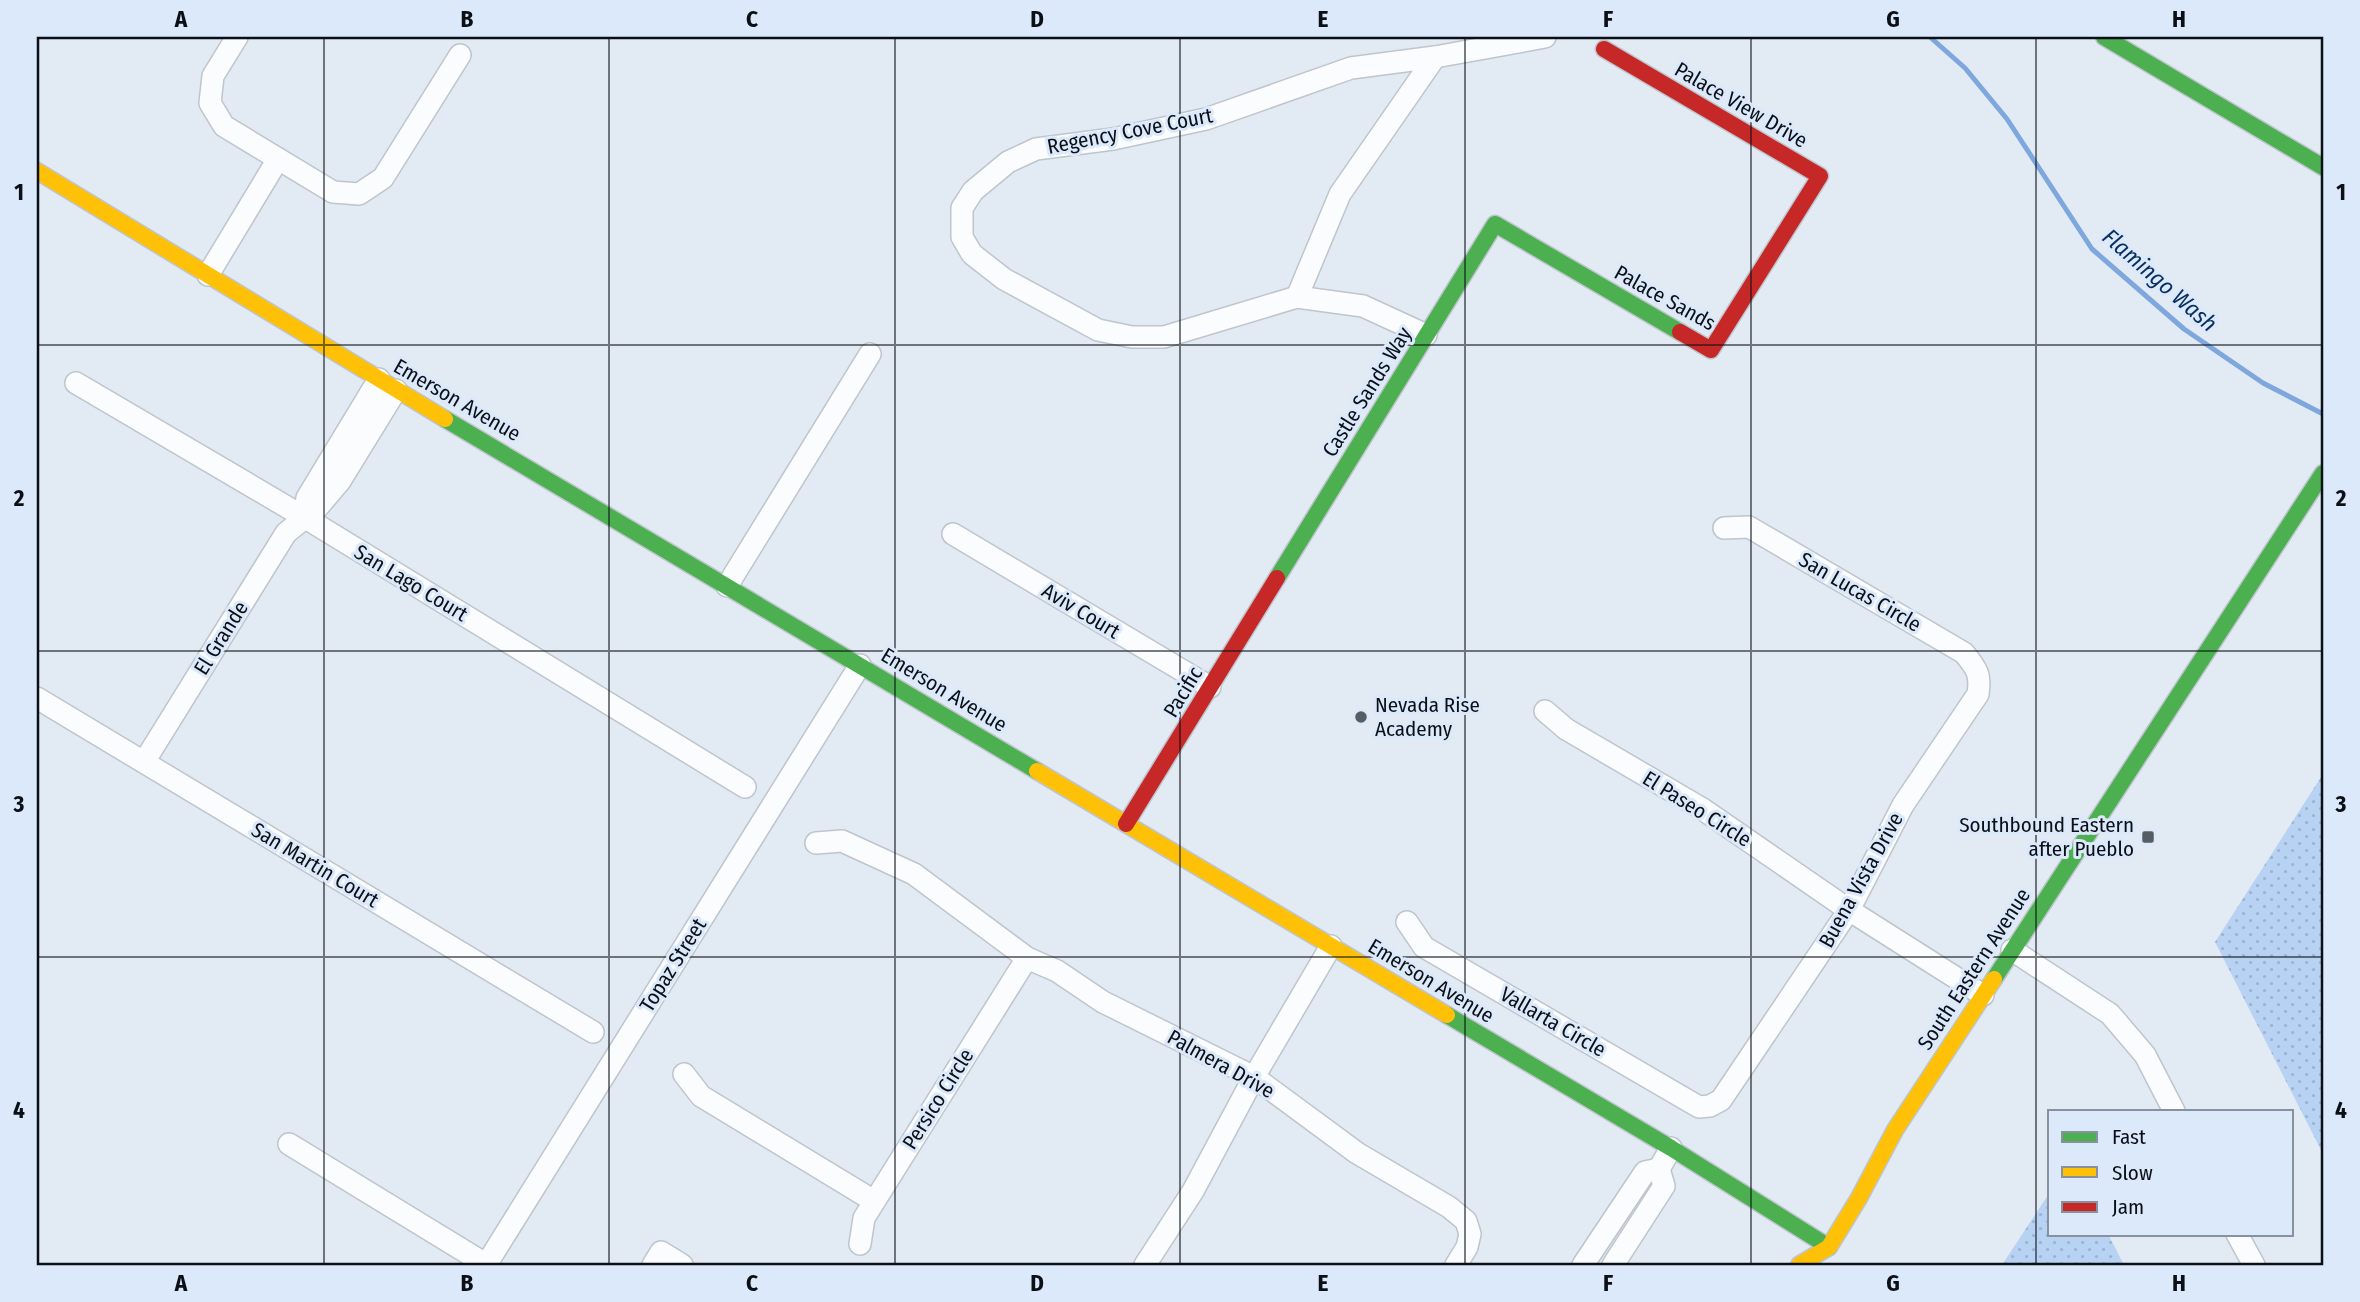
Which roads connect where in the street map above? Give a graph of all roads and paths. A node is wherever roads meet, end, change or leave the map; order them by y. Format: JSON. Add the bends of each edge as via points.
{"nodes":[{"id":1,"x":237,"y":37,"type":"edge"},
{"id":2,"x":1545,"y":37,"type":"edge"},
{"id":3,"x":2104,"y":37,"type":"edge"},
{"id":4,"x":1604,"y":49,"type":"dead end"},
{"id":5,"x":460,"y":55,"type":"dead end"},
{"id":6,"x":1435,"y":57,"type":"junction"},
{"id":7,"x":278,"y":159,"type":"junction"},
{"id":8,"x":2323,"y":167,"type":"edge"},
{"id":9,"x":37,"y":171,"type":"edge"},
{"id":10,"x":1819,"y":176,"type":"joint"},
{"id":11,"x":1495,"y":224,"type":"joint"},
{"id":12,"x":208,"y":275,"type":"junction"},
{"id":13,"x":1297,"y":297,"type":"junction"},
{"id":14,"x":1426,"y":335,"type":"junction"},
{"id":15,"x":870,"y":354,"type":"dead end"},
{"id":16,"x":76,"y":383,"type":"dead end"},
{"id":17,"x":388,"y":384,"type":"junction"},
{"id":18,"x":2323,"y":473,"type":"edge"},
{"id":19,"x":303,"y":517,"type":"junction"},
{"id":20,"x":1724,"y":528,"type":"dead end"},
{"id":21,"x":953,"y":534,"type":"dead end"},
{"id":22,"x":1275,"y":581,"type":"joint"},
{"id":23,"x":727,"y":586,"type":"junction"},
{"id":24,"x":860,"y":665,"type":"junction"},
{"id":25,"x":1980,"y":681,"type":"joint"},
{"id":26,"x":1210,"y":687,"type":"junction"},
{"id":27,"x":37,"y":698,"type":"edge"},
{"id":28,"x":1545,"y":711,"type":"dead end"},
{"id":29,"x":144,"y":762,"type":"junction"},
{"id":30,"x":745,"y":787,"type":"dead end"},
{"id":31,"x":1126,"y":824,"type":"junction"},
{"id":32,"x":816,"y":842,"type":"dead end"},
{"id":33,"x":1849,"y":910,"type":"junction"},
{"id":34,"x":1407,"y":922,"type":"dead end"},
{"id":35,"x":1331,"y":946,"type":"junction"},
{"id":36,"x":2012,"y":950,"type":"junction"},
{"id":37,"x":1027,"y":958,"type":"junction"},
{"id":38,"x":1983,"y":995,"type":"junction"},
{"id":39,"x":593,"y":1032,"type":"dead end"},
{"id":40,"x":684,"y":1074,"type":"dead end"},
{"id":41,"x":1254,"y":1077,"type":"junction"},
{"id":42,"x":1710,"y":1106,"type":"joint"},
{"id":43,"x":2173,"y":1110,"type":"edge"},
{"id":44,"x":289,"y":1144,"type":"dead end"},
{"id":45,"x":1671,"y":1149,"type":"junction"},
{"id":46,"x":1659,"y":1169,"type":"junction"},
{"id":47,"x":874,"y":1201,"type":"junction"},
{"id":48,"x":2238,"y":1236,"type":"edge"},
{"id":49,"x":860,"y":1244,"type":"dead end"},
{"id":50,"x":1829,"y":1247,"type":"junction"},
{"id":51,"x":657,"y":1259,"type":"edge"},
{"id":52,"x":486,"y":1265,"type":"edge"},
{"id":53,"x":682,"y":1265,"type":"edge"},
{"id":54,"x":1145,"y":1265,"type":"edge"},
{"id":55,"x":1456,"y":1265,"type":"edge"},
{"id":56,"x":1583,"y":1265,"type":"edge"},
{"id":57,"x":1613,"y":1265,"type":"edge"},
{"id":58,"x":1799,"y":1265,"type":"edge"},
{"id":59,"x":1833,"y":1265,"type":"edge"},
{"id":60,"x":2253,"y":1265,"type":"edge"}],
"edges":[{"from":1,"to":7,"type":"street","via":[[213,76],[210,103],[224,126]]},
{"from":2,"to":6,"type":"street","name":"Regency Cove Court"},
{"from":3,"to":8,"type":"street"},
{"from":4,"to":10,"type":"street","name":"Palace View Drive"},
{"from":5,"to":7,"type":"street","via":[[383,178],[359,194],[333,192]]},
{"from":6,"to":13,"type":"street","via":[[1340,194]]},
{"from":6,"to":13,"type":"street","name":"Regency Cove Court","via":[[1351,68],[1206,120],[1036,149],[1008,162],[973,191],[962,208],[962,237],[972,254],[1004,279],[1098,330],[1164,337]]},
{"from":7,"to":12,"type":"street"},
{"from":9,"to":12,"type":"street","name":"Emerson Avenue"},
{"from":10,"to":11,"type":"street","name":"Palace Sands","via":[[1711,350]]},
{"from":11,"to":14,"type":"street","name":"Castle Sands Way"},
{"from":12,"to":17,"type":"street","name":"Emerson Avenue"},
{"from":13,"to":14,"type":"street","name":"Regency Cove Court","via":[[1363,306]]},
{"from":14,"to":22,"type":"street","name":"Castle Sands Way"},
{"from":15,"to":23,"type":"street"},
{"from":16,"to":19,"type":"street","name":"San Lago Court"},
{"from":17,"to":19,"type":"street","name":"El Grande","via":[[340,481]]},
{"from":17,"to":23,"type":"street","name":"Emerson Avenue"},
{"from":18,"to":36,"type":"street","name":"South Eastern Avenue"},
{"from":19,"to":29,"type":"street","name":"El Grande","via":[[286,533]]},
{"from":19,"to":30,"type":"street","name":"San Lago Court"},
{"from":20,"to":25,"type":"street","name":"San Lucas Circle","via":[[1749,527],[1964,653]]},
{"from":21,"to":26,"type":"street","name":"Aviv Court"},
{"from":22,"to":26,"type":"street","name":"Pacific"},
{"from":23,"to":24,"type":"street","name":"Emerson Avenue"},
{"from":24,"to":31,"type":"street","name":"Emerson Avenue"},
{"from":24,"to":52,"type":"street","name":"Topaz Street"},
{"from":25,"to":33,"type":"street","name":"Buena Vista Drive","via":[[1978,694],[1903,805]]},
{"from":26,"to":31,"type":"street","name":"Pacific"},
{"from":27,"to":29,"type":"street","name":"San Martin Court"},
{"from":28,"to":33,"type":"street","name":"El Paseo Circle","via":[[1566,729],[1701,808]]},
{"from":29,"to":39,"type":"street","name":"San Martin Court"},
{"from":31,"to":35,"type":"street","name":"Emerson Avenue"},
{"from":32,"to":37,"type":"street","name":"Palmera Drive","via":[[842,841],[914,874]]},
{"from":33,"to":38,"type":"street","name":"El Paseo Circle"},
{"from":33,"to":42,"type":"street","name":"Buena Vista Drive","via":[[1721,1100]]},
{"from":34,"to":42,"type":"street","name":"Vallarta Circle","via":[[1424,947],[1699,1107]]},
{"from":35,"to":41,"type":"street"},
{"from":35,"to":45,"type":"street","name":"Emerson Avenue"},
{"from":36,"to":38,"type":"street","name":"South Eastern Avenue"},
{"from":36,"to":43,"type":"street","via":[[2110,1014],[2145,1055]]},
{"from":37,"to":41,"type":"street","name":"Palmera Drive","via":[[1057,971],[1103,1002]]},
{"from":37,"to":47,"type":"street","name":"Persico Circle"},
{"from":38,"to":50,"type":"street","name":"South Eastern Avenue","via":[[1895,1130]]},
{"from":40,"to":47,"type":"street","via":[[701,1096]]},
{"from":41,"to":54,"type":"street","via":[[1193,1191]]},
{"from":41,"to":55,"type":"street","name":"Palmera Drive","via":[[1357,1153],[1466,1221],[1468,1247]]},
{"from":44,"to":52,"type":"street"},
{"from":45,"to":46,"type":"street"},
{"from":45,"to":50,"type":"street","name":"Emerson Avenue"},
{"from":46,"to":56,"type":"street","via":[[1645,1172]]},
{"from":46,"to":57,"type":"street","via":[[1664,1186]]},
{"from":47,"to":49,"type":"street","name":"Persico Circle","via":[[864,1218]]},
{"from":48,"to":60,"type":"street"},
{"from":50,"to":58,"type":"street","name":"South Eastern Avenue"},
{"from":50,"to":59,"type":"street"},
{"from":51,"to":53,"type":"street"}]}
